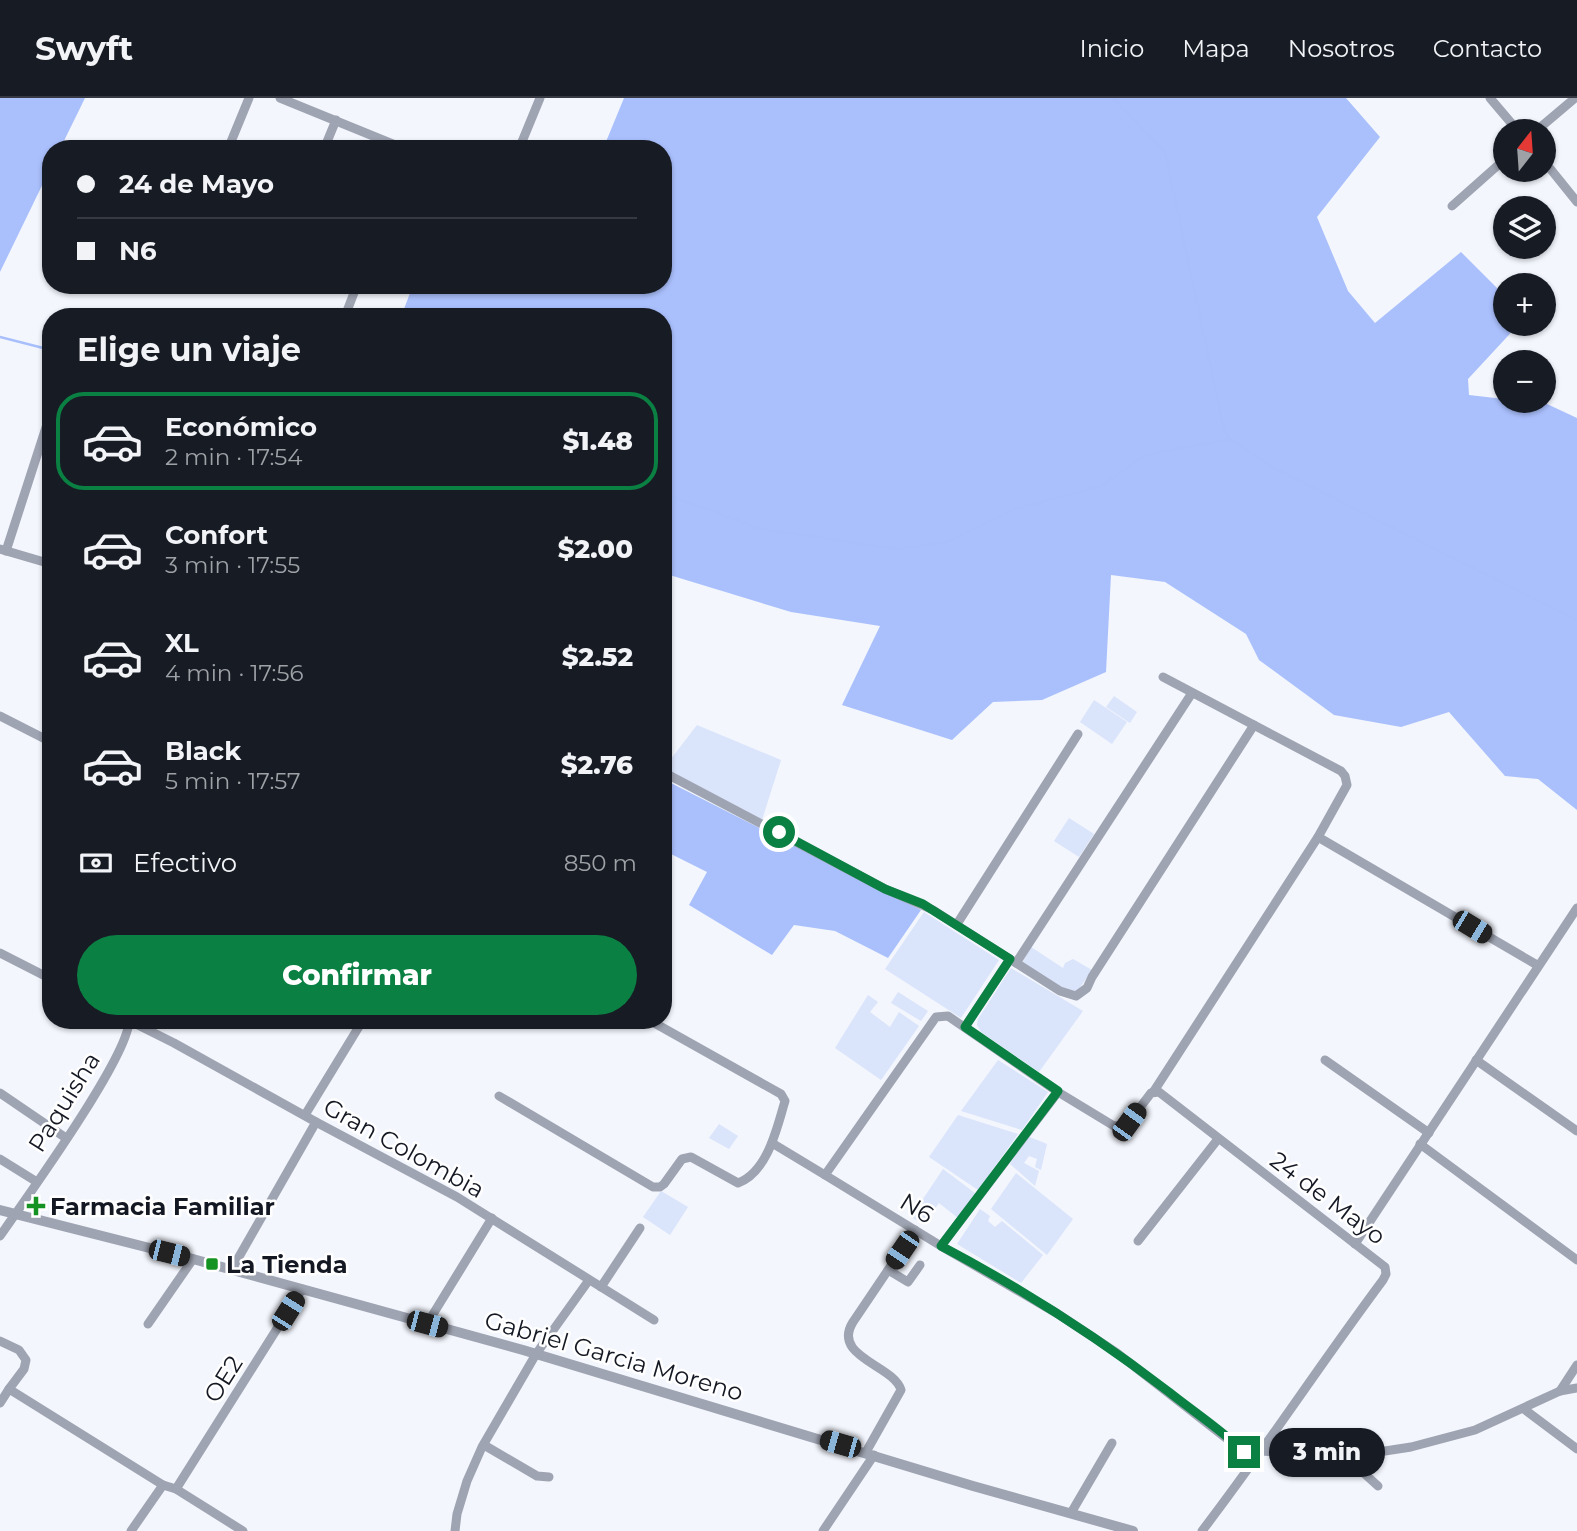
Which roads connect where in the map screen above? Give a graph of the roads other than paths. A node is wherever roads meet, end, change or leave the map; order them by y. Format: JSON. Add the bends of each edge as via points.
{"nodes":[{"id":1,"x":249,"y":98,"type":"edge"},
{"id":2,"x":280,"y":98,"type":"edge"},
{"id":3,"x":540,"y":98,"type":"edge"},
{"id":4,"x":1490,"y":98,"type":"edge"},
{"id":5,"x":1575,"y":98,"type":"edge"},
{"id":6,"x":1508,"y":119,"type":"edge"},
{"id":7,"x":1550,"y":119,"type":"edge"},
{"id":8,"x":336,"y":120,"type":"junction"},
{"id":9,"x":232,"y":140,"type":"edge"},
{"id":10,"x":328,"y":140,"type":"edge"},
{"id":11,"x":384,"y":140,"type":"edge"},
{"id":12,"x":523,"y":140,"type":"edge"},
{"id":13,"x":1493,"y":170,"type":"edge"},
{"id":14,"x":1556,"y":176,"type":"edge"},
{"id":15,"x":1577,"y":202,"type":"edge"},
{"id":16,"x":1452,"y":206,"type":"dead end"},
{"id":17,"x":42,"y":438,"type":"edge"},
{"id":18,"x":3,"y":550,"type":"edge"},
{"id":19,"x":42,"y":561,"type":"edge"},
{"id":20,"x":1163,"y":677,"type":"dead end"},
{"id":21,"x":1192,"y":693,"type":"junction"},
{"id":22,"x":0,"y":716,"type":"edge"},
{"id":23,"x":1254,"y":725,"type":"junction"},
{"id":24,"x":1078,"y":734,"type":"dead end"},
{"id":25,"x":42,"y":737,"type":"edge"},
{"id":26,"x":672,"y":777,"type":"edge"},
{"id":27,"x":1318,"y":837,"type":"junction"},
{"id":28,"x":1577,"y":908,"type":"edge"},
{"id":29,"x":957,"y":924,"type":"junction"},
{"id":30,"x":0,"y":953,"type":"edge"},
{"id":31,"x":1017,"y":963,"type":"junction"},
{"id":32,"x":1537,"y":965,"type":"junction"},
{"id":33,"x":42,"y":974,"type":"edge"},
{"id":34,"x":965,"y":1027,"type":"junction"},
{"id":35,"x":128,"y":1029,"type":"edge"},
{"id":36,"x":146,"y":1029,"type":"edge"},
{"id":37,"x":358,"y":1029,"type":"edge"},
{"id":38,"x":665,"y":1029,"type":"edge"},
{"id":39,"x":1325,"y":1060,"type":"dead end"},
{"id":40,"x":1476,"y":1060,"type":"junction"},
{"id":41,"x":1058,"y":1091,"type":"junction"},
{"id":42,"x":1154,"y":1091,"type":"junction"},
{"id":43,"x":0,"y":1093,"type":"edge"},
{"id":44,"x":499,"y":1096,"type":"dead end"},
{"id":45,"x":305,"y":1115,"type":"junction"},
{"id":46,"x":316,"y":1122,"type":"junction"},
{"id":47,"x":1577,"y":1131,"type":"edge"},
{"id":48,"x":1429,"y":1133,"type":"junction"},
{"id":49,"x":66,"y":1138,"type":"junction"},
{"id":50,"x":1218,"y":1139,"type":"junction"},
{"id":51,"x":772,"y":1143,"type":"junction"},
{"id":52,"x":1420,"y":1144,"type":"junction"},
{"id":53,"x":0,"y":1158,"type":"edge"},
{"id":54,"x":825,"y":1175,"type":"junction"},
{"id":55,"x":37,"y":1182,"type":"junction"},
{"id":56,"x":0,"y":1210,"type":"edge"},
{"id":57,"x":15,"y":1214,"type":"junction"},
{"id":58,"x":492,"y":1218,"type":"junction"},
{"id":59,"x":640,"y":1228,"type":"dead end"},
{"id":60,"x":915,"y":1230,"type":"junction"},
{"id":61,"x":0,"y":1236,"type":"edge"},
{"id":62,"x":1138,"y":1241,"type":"dead end"},
{"id":63,"x":1355,"y":1244,"type":"junction"},
{"id":64,"x":941,"y":1246,"type":"junction"},
{"id":65,"x":193,"y":1259,"type":"junction"},
{"id":66,"x":1577,"y":1260,"type":"edge"},
{"id":67,"x":920,"y":1265,"type":"dead end"},
{"id":68,"x":232,"y":1269,"type":"junction"},
{"id":69,"x":888,"y":1270,"type":"junction"},
{"id":70,"x":589,"y":1280,"type":"junction"},
{"id":71,"x":601,"y":1287,"type":"junction"},
{"id":72,"x":302,"y":1289,"type":"junction"},
{"id":73,"x":654,"y":1320,"type":"dead end"},
{"id":74,"x":148,"y":1324,"type":"dead end"},
{"id":75,"x":427,"y":1324,"type":"junction"},
{"id":76,"x":0,"y":1341,"type":"edge"},
{"id":77,"x":536,"y":1354,"type":"junction"},
{"id":78,"x":1577,"y":1364,"type":"edge"},
{"id":79,"x":1577,"y":1388,"type":"edge"},
{"id":80,"x":9,"y":1390,"type":"junction"},
{"id":81,"x":1560,"y":1391,"type":"junction"},
{"id":82,"x":0,"y":1403,"type":"edge"},
{"id":83,"x":1524,"y":1409,"type":"junction"},
{"id":84,"x":1112,"y":1443,"type":"dead end"},
{"id":85,"x":484,"y":1445,"type":"junction"},
{"id":86,"x":1577,"y":1449,"type":"edge"},
{"id":87,"x":1261,"y":1451,"type":"junction"},
{"id":88,"x":870,"y":1453,"type":"junction"},
{"id":89,"x":1346,"y":1457,"type":"junction"},
{"id":90,"x":1254,"y":1460,"type":"junction"},
{"id":91,"x":549,"y":1477,"type":"dead end"},
{"id":92,"x":163,"y":1485,"type":"junction"},
{"id":93,"x":1378,"y":1486,"type":"dead end"},
{"id":94,"x":176,"y":1489,"type":"junction"},
{"id":95,"x":1072,"y":1513,"type":"junction"},
{"id":96,"x":131,"y":1531,"type":"edge"},
{"id":97,"x":243,"y":1531,"type":"edge"},
{"id":98,"x":455,"y":1531,"type":"edge"},
{"id":99,"x":823,"y":1531,"type":"edge"},
{"id":100,"x":1133,"y":1531,"type":"edge"},
{"id":101,"x":1202,"y":1531,"type":"edge"}],
"edges":[{"from":1,"to":9,"type":"street"},
{"from":2,"to":8,"type":"street"},
{"from":3,"to":12,"type":"street"},
{"from":4,"to":6,"type":"street"},
{"from":5,"to":7,"type":"street"},
{"from":8,"to":10,"type":"street"},
{"from":8,"to":11,"type":"street"},
{"from":13,"to":16,"type":"street"},
{"from":14,"to":15,"type":"street"},
{"from":17,"to":18,"type":"street"},
{"from":18,"to":19,"type":"street"},
{"from":20,"to":21,"type":"street"},
{"from":21,"to":23,"type":"street"},
{"from":21,"to":31,"type":"street"},
{"from":22,"to":25,"type":"street"},
{"from":23,"to":27,"type":"street","via":[[1345,776],[1347,785]]},
{"from":23,"to":31,"type":"street","via":[[1087,988],[1076,996],[1066,994]]},
{"from":24,"to":29,"type":"street"},
{"from":26,"to":29,"type":"street"},
{"from":27,"to":32,"type":"street"},
{"from":27,"to":42,"type":"street"},
{"from":28,"to":32,"type":"street"},
{"from":29,"to":31,"type":"street"},
{"from":30,"to":33,"type":"street"},
{"from":31,"to":34,"type":"street"},
{"from":32,"to":40,"type":"street"},
{"from":34,"to":41,"type":"street"},
{"from":34,"to":54,"type":"street","via":[[942,1015],[930,1024]]},
{"from":35,"to":49,"type":"street","name":"Paquisha"},
{"from":36,"to":45,"type":"street","name":"Gran Colombia"},
{"from":37,"to":45,"type":"street"},
{"from":38,"to":51,"type":"street","via":[[781,1094],[785,1101]]},
{"from":39,"to":48,"type":"street"},
{"from":40,"to":47,"type":"street"},
{"from":40,"to":48,"type":"street"},
{"from":41,"to":42,"type":"street","via":[[1119,1126],[1129,1122]]},
{"from":41,"to":64,"type":"street"},
{"from":42,"to":50,"type":"street","name":"24 de Mayo"},
{"from":43,"to":49,"type":"street"},
{"from":44,"to":51,"type":"street","via":[[653,1187],[664,1184],[682,1159],[691,1157],[725,1178],[745,1181]]},
{"from":45,"to":46,"type":"street","name":"Gran Colombia"},
{"from":46,"to":58,"type":"street","name":"Gran Colombia"},
{"from":46,"to":68,"type":"street"},
{"from":48,"to":52,"type":"street"},
{"from":49,"to":55,"type":"street","name":"Paquisha"},
{"from":50,"to":62,"type":"street"},
{"from":50,"to":63,"type":"street","name":"24 de Mayo"},
{"from":51,"to":54,"type":"street","name":"N6"},
{"from":52,"to":63,"type":"street"},
{"from":52,"to":66,"type":"street"},
{"from":53,"to":55,"type":"street"},
{"from":54,"to":60,"type":"street","name":"N6"},
{"from":55,"to":57,"type":"street","name":"Paquisha"},
{"from":56,"to":57,"type":"street","name":"Gabriel Garcia Moreno"},
{"from":57,"to":61,"type":"street","name":"Paquisha"},
{"from":57,"to":65,"type":"street","name":"Gabriel Garcia Moreno"},
{"from":58,"to":70,"type":"street","name":"Gran Colombia"},
{"from":58,"to":75,"type":"street"},
{"from":59,"to":71,"type":"street"},
{"from":60,"to":64,"type":"street","name":"N6"},
{"from":60,"to":69,"type":"street"},
{"from":63,"to":87,"type":"street","name":"24 de Mayo","via":[[1382,1264],[1385,1277]]},
{"from":64,"to":90,"type":"street","name":"N6","via":[[1117,1353]]},
{"from":65,"to":68,"type":"street","name":"Gabriel Garcia Moreno"},
{"from":65,"to":74,"type":"street"},
{"from":67,"to":69,"type":"street","via":[[908,1282]]},
{"from":68,"to":72,"type":"street","name":"Gabriel Garcia Moreno"},
{"from":69,"to":88,"type":"street","via":[[848,1333],[859,1355],[897,1381],[901,1390]]},
{"from":70,"to":71,"type":"street","name":"Gran Colombia"},
{"from":70,"to":77,"type":"street"},
{"from":71,"to":73,"type":"street","name":"Gran Colombia"},
{"from":72,"to":75,"type":"street","name":"Gabriel Garcia Moreno"},
{"from":72,"to":94,"type":"street","name":"OE2"},
{"from":75,"to":77,"type":"street","name":"Gabriel Garcia Moreno"},
{"from":76,"to":80,"type":"street","via":[[23,1352],[26,1360]]},
{"from":77,"to":85,"type":"street"},
{"from":77,"to":88,"type":"street","name":"Gabriel Garcia Moreno"},
{"from":78,"to":81,"type":"street"},
{"from":79,"to":81,"type":"street"},
{"from":80,"to":82,"type":"street"},
{"from":80,"to":92,"type":"street"},
{"from":81,"to":83,"type":"street"},
{"from":83,"to":86,"type":"street"},
{"from":83,"to":89,"type":"street","via":[[1475,1430],[1411,1447]]},
{"from":84,"to":95,"type":"street"},
{"from":85,"to":91,"type":"street","via":[[537,1476]]},
{"from":85,"to":98,"type":"street","via":[[467,1481]]},
{"from":87,"to":89,"type":"street"},
{"from":87,"to":90,"type":"street","name":"24 de Mayo"},
{"from":88,"to":95,"type":"street","name":"Gabriel Garcia Moreno"},
{"from":88,"to":99,"type":"street"},
{"from":89,"to":93,"type":"street"},
{"from":90,"to":101,"type":"street","name":"24 de Mayo"},
{"from":92,"to":94,"type":"street"},
{"from":92,"to":96,"type":"street"},
{"from":94,"to":97,"type":"street"},
{"from":95,"to":100,"type":"street","name":"Gabriel Garcia Moreno"}]}
